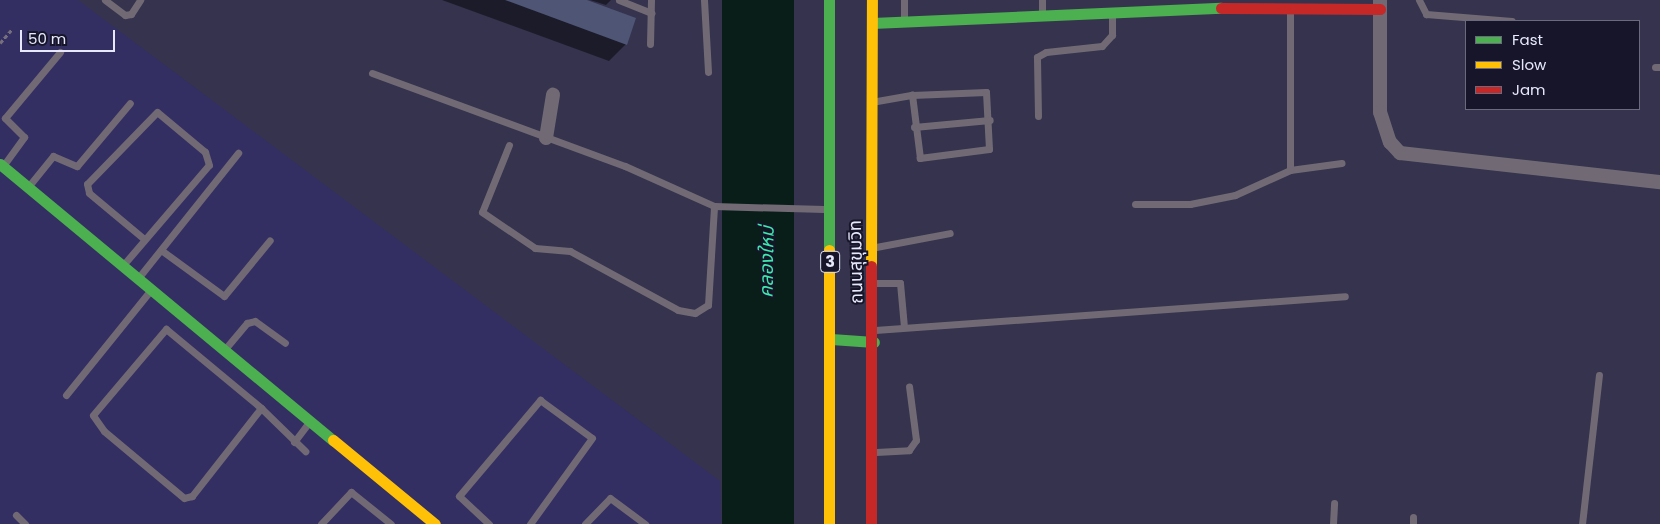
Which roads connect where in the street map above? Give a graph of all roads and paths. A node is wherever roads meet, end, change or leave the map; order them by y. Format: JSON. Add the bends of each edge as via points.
{"nodes":[{"id":1,"x":105,"y":0,"type":"edge"},
{"id":2,"x":140,"y":0,"type":"edge"},
{"id":3,"x":619,"y":0,"type":"edge"},
{"id":4,"x":650,"y":0,"type":"edge"},
{"id":5,"x":704,"y":0,"type":"edge"},
{"id":6,"x":829,"y":0,"type":"edge"},
{"id":7,"x":872,"y":0,"type":"edge"},
{"id":8,"x":904,"y":0,"type":"edge"},
{"id":9,"x":1042,"y":0,"type":"edge"},
{"id":10,"x":1119,"y":0,"type":"edge"},
{"id":11,"x":1419,"y":0,"type":"edge"},
{"id":12,"x":1380,"y":4,"type":"edge"},
{"id":13,"x":1290,"y":9,"type":"junction"},
{"id":14,"x":1116,"y":12,"type":"junction"},
{"id":15,"x":651,"y":13,"type":"junction"},
{"id":16,"x":1042,"y":15,"type":"junction"},
{"id":17,"x":904,"y":19,"type":"junction"},
{"id":18,"x":1500,"y":20,"type":"edge"},
{"id":19,"x":872,"y":23,"type":"junction"},
{"id":20,"x":12,"y":29,"type":"dead end"},
{"id":21,"x":0,"y":43,"type":"edge"},
{"id":22,"x":650,"y":44,"type":"dead end"},
{"id":23,"x":60,"y":52,"type":"dead end"},
{"id":24,"x":708,"y":72,"type":"dead end"},
{"id":25,"x":372,"y":73,"type":"dead end"},
{"id":26,"x":553,"y":95,"type":"dead end"},
{"id":27,"x":912,"y":95,"type":"junction"},
{"id":28,"x":873,"y":102,"type":"junction"},
{"id":29,"x":130,"y":103,"type":"dead end"},
{"id":30,"x":1038,"y":116,"type":"dead end"},
{"id":31,"x":990,"y":120,"type":"junction"},
{"id":32,"x":914,"y":127,"type":"junction"},
{"id":33,"x":546,"y":138,"type":"junction"},
{"id":34,"x":509,"y":145,"type":"dead end"},
{"id":35,"x":238,"y":153,"type":"dead end"},
{"id":36,"x":1342,"y":164,"type":"dead end"},
{"id":37,"x":1,"y":165,"type":"edge"},
{"id":38,"x":1290,"y":170,"type":"junction"},
{"id":39,"x":1660,"y":182,"type":"edge"},
{"id":40,"x":28,"y":188,"type":"junction"},
{"id":41,"x":1135,"y":204,"type":"dead end"},
{"id":42,"x":717,"y":205,"type":"junction"},
{"id":43,"x":830,"y":210,"type":"junction"},
{"id":44,"x":950,"y":233,"type":"dead end"},
{"id":45,"x":144,"y":239,"type":"junction"},
{"id":46,"x":270,"y":240,"type":"dead end"},
{"id":47,"x":873,"y":247,"type":"junction"},
{"id":48,"x":161,"y":250,"type":"junction"},
{"id":49,"x":122,"y":266,"type":"junction"},
{"id":50,"x":138,"y":279,"type":"junction"},
{"id":51,"x":873,"y":284,"type":"junction"},
{"id":52,"x":151,"y":290,"type":"junction"},
{"id":53,"x":1345,"y":296,"type":"dead end"},
{"id":54,"x":904,"y":327,"type":"junction"},
{"id":55,"x":875,"y":336,"type":"junction"},
{"id":56,"x":831,"y":339,"type":"junction"},
{"id":57,"x":285,"y":343,"type":"dead end"},
{"id":58,"x":224,"y":350,"type":"junction"},
{"id":59,"x":1598,"y":374,"type":"dead end"},
{"id":60,"x":909,"y":386,"type":"dead end"},
{"id":61,"x":66,"y":395,"type":"dead end"},
{"id":62,"x":261,"y":408,"type":"junction"},
{"id":63,"x":310,"y":421,"type":"junction"},
{"id":64,"x":294,"y":442,"type":"junction"},
{"id":65,"x":305,"y":451,"type":"dead end"},
{"id":66,"x":873,"y":452,"type":"junction"},
{"id":67,"x":1334,"y":504,"type":"dead end"},
{"id":68,"x":16,"y":515,"type":"dead end"},
{"id":69,"x":427,"y":522,"type":"edge"},
{"id":70,"x":25,"y":524,"type":"edge"},
{"id":71,"x":321,"y":524,"type":"edge"},
{"id":72,"x":391,"y":524,"type":"edge"},
{"id":73,"x":489,"y":524,"type":"edge"},
{"id":74,"x":530,"y":524,"type":"edge"},
{"id":75,"x":585,"y":524,"type":"edge"},
{"id":76,"x":645,"y":524,"type":"edge"},
{"id":77,"x":829,"y":524,"type":"edge"},
{"id":78,"x":871,"y":524,"type":"edge"},
{"id":79,"x":1333,"y":524,"type":"edge"},
{"id":80,"x":1582,"y":524,"type":"edge"}],
"edges":[{"from":1,"to":2,"type":"lane","via":[[125,15],[131,14]]},
{"from":3,"to":15,"type":"lane"},
{"from":4,"to":15,"type":"lane"},
{"from":5,"to":24,"type":"lane"},
{"from":6,"to":43,"type":"main road","name":"ถนนสุขุมวิท","number":"3"},
{"from":7,"to":19,"type":"main road","name":"ถนนสุขุมวิท"},
{"from":8,"to":17,"type":"lane"},
{"from":9,"to":16,"type":"lane"},
{"from":10,"to":14,"type":"lane"},
{"from":11,"to":18,"type":"lane","via":[[1426,14]]},
{"from":12,"to":13,"type":"main road"},
{"from":12,"to":39,"type":"street","via":[[1380,112],[1390,142],[1400,153]]},
{"from":13,"to":14,"type":"main road"},
{"from":13,"to":38,"type":"lane"},
{"from":14,"to":16,"type":"main road"},
{"from":14,"to":30,"type":"lane","via":[[1112,34],[1102,46],[1046,52],[1037,57]]},
{"from":15,"to":22,"type":"lane"},
{"from":16,"to":17,"type":"main road"},
{"from":17,"to":19,"type":"main road"},
{"from":19,"to":28,"type":"main road","name":"ถนนสุขุมวิท"},
{"from":20,"to":21,"type":"path"},
{"from":23,"to":37,"type":"lane","via":[[4,118],[24,137]]},
{"from":25,"to":33,"type":"lane"},
{"from":26,"to":33,"type":"street"},
{"from":27,"to":28,"type":"lane"},
{"from":27,"to":31,"type":"lane","via":[[986,92]]},
{"from":27,"to":32,"type":"lane"},
{"from":28,"to":47,"type":"main road","name":"ถนนสุขุมวิท"},
{"from":29,"to":40,"type":"lane","via":[[77,166],[54,156]]},
{"from":31,"to":32,"type":"lane"},
{"from":31,"to":32,"type":"lane","via":[[991,143],[985,152],[930,158],[916,154]]},
{"from":33,"to":42,"type":"lane","via":[[625,166]]},
{"from":34,"to":42,"type":"lane","via":[[482,212],[535,248],[570,251],[678,310],[699,313],[708,305]]},
{"from":35,"to":48,"type":"lane"},
{"from":36,"to":38,"type":"lane"},
{"from":37,"to":40,"type":"main road"},
{"from":38,"to":41,"type":"lane","via":[[1235,195],[1190,204]]},
{"from":40,"to":49,"type":"main road"},
{"from":42,"to":43,"type":"lane"},
{"from":43,"to":56,"type":"main road","name":"ถนนสุขุมวิท","number":"3"},
{"from":44,"to":47,"type":"lane"},
{"from":45,"to":45,"type":"lane","via":[[90,193],[87,184],[157,112],[196,142],[210,162]]},
{"from":45,"to":49,"type":"lane"},
{"from":46,"to":48,"type":"lane","via":[[224,296]]},
{"from":47,"to":51,"type":"main road","name":"ถนนสุขุมวิท"},
{"from":48,"to":50,"type":"lane"},
{"from":49,"to":50,"type":"main road"},
{"from":50,"to":52,"type":"main road"},
{"from":51,"to":54,"type":"lane","via":[[883,280],[900,283]]},
{"from":51,"to":55,"type":"main road","name":"ถนนสุขุมวิท"},
{"from":52,"to":58,"type":"main road"},
{"from":52,"to":61,"type":"lane"},
{"from":53,"to":54,"type":"lane"},
{"from":54,"to":55,"type":"lane"},
{"from":55,"to":56,"type":"main road"},
{"from":55,"to":66,"type":"main road","name":"ถนนสุขุมวิท"},
{"from":56,"to":77,"type":"main road","name":"ถนนสุขุมวิท","number":"3"},
{"from":57,"to":58,"type":"lane","via":[[255,321],[248,323]]},
{"from":58,"to":63,"type":"main road"},
{"from":59,"to":80,"type":"lane"},
{"from":60,"to":66,"type":"lane","via":[[916,440],[909,450]]},
{"from":62,"to":62,"type":"lane","via":[[166,329],[93,415],[104,431],[184,498],[192,496]]},
{"from":62,"to":64,"type":"lane"},
{"from":63,"to":64,"type":"lane"},
{"from":63,"to":69,"type":"main road"},
{"from":64,"to":65,"type":"lane"},
{"from":66,"to":78,"type":"main road","name":"ถนนสุขุมวิท"},
{"from":67,"to":79,"type":"lane"},
{"from":68,"to":70,"type":"lane"},
{"from":71,"to":72,"type":"lane","via":[[351,492]]},
{"from":73,"to":74,"type":"lane","via":[[459,496],[540,400],[592,438]]},
{"from":75,"to":76,"type":"lane","via":[[610,498]]}]}
